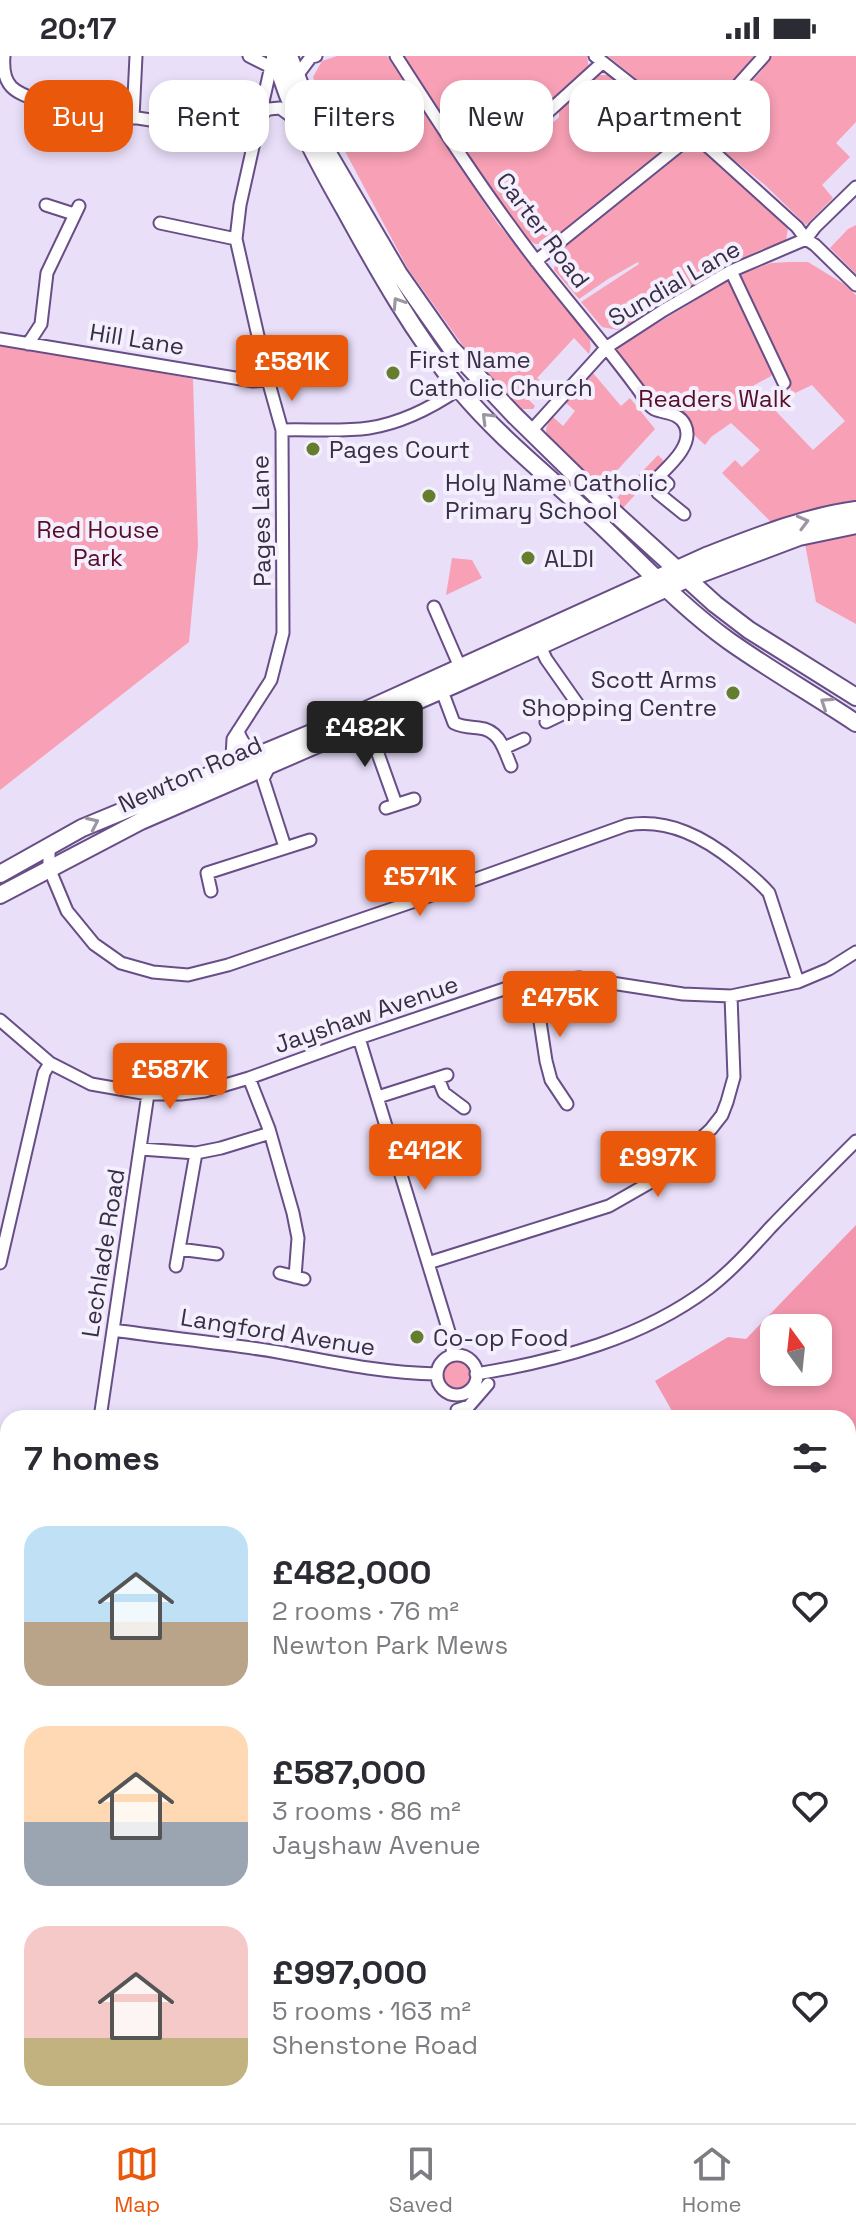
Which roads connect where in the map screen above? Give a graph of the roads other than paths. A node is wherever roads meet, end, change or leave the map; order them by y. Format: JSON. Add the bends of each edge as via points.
{"nodes":[{"id":1,"x":4,"y":56,"type":"edge"},
{"id":2,"x":136,"y":56,"type":"edge"},
{"id":3,"x":249,"y":56,"type":"edge"},
{"id":4,"x":289,"y":56,"type":"edge"},
{"id":5,"x":313,"y":56,"type":"edge"},
{"id":6,"x":396,"y":56,"type":"edge"},
{"id":7,"x":764,"y":56,"type":"edge"},
{"id":8,"x":273,"y":60,"type":"edge"},
{"id":9,"x":599,"y":60,"type":"edge"},
{"id":10,"x":296,"y":77,"type":"junction"},
{"id":11,"x":269,"y":80,"type":"edge"},
{"id":12,"x":625,"y":80,"type":"edge"},
{"id":13,"x":742,"y":80,"type":"edge"},
{"id":14,"x":285,"y":90,"type":"edge"},
{"id":15,"x":24,"y":95,"type":"edge"},
{"id":16,"x":553,"y":107,"type":"edge"},
{"id":17,"x":133,"y":118,"type":"joint"},
{"id":18,"x":149,"y":120,"type":"edge"},
{"id":19,"x":251,"y":152,"type":"edge"},
{"id":20,"x":314,"y":152,"type":"edge"},
{"id":21,"x":672,"y":152,"type":"edge"},
{"id":22,"x":714,"y":152,"type":"edge"},
{"id":23,"x":856,"y":187,"type":"edge"},
{"id":24,"x":46,"y":205,"type":"dead end"},
{"id":25,"x":167,"y":228,"type":"dead end"},
{"id":26,"x":236,"y":239,"type":"junction"},
{"id":27,"x":806,"y":239,"type":"junction"},
{"id":28,"x":536,"y":261,"type":"junction"},
{"id":29,"x":731,"y":271,"type":"junction"},
{"id":30,"x":856,"y":285,"type":"edge"},
{"id":31,"x":430,"y":319,"type":"junction"},
{"id":32,"x":0,"y":339,"type":"edge"},
{"id":33,"x":28,"y":344,"type":"junction"},
{"id":34,"x":607,"y":347,"type":"junction"},
{"id":35,"x":268,"y":380,"type":"junction"},
{"id":36,"x":778,"y":380,"type":"dead end"},
{"id":37,"x":459,"y":389,"type":"junction"},
{"id":38,"x":282,"y":430,"type":"junction"},
{"id":39,"x":531,"y":431,"type":"junction"},
{"id":40,"x":516,"y":446,"type":"junction"},
{"id":41,"x":856,"y":510,"type":"edge"},
{"id":42,"x":684,"y":514,"type":"dead end"},
{"id":43,"x":856,"y":525,"type":"edge"},
{"id":44,"x":774,"y":538,"type":"junction"},
{"id":45,"x":735,"y":560,"type":"junction"},
{"id":46,"x":672,"y":579,"type":"junction"},
{"id":47,"x":709,"y":599,"type":"junction"},
{"id":48,"x":434,"y":607,"type":"dead end"},
{"id":49,"x":540,"y":646,"type":"junction"},
{"id":50,"x":800,"y":662,"type":"junction"},
{"id":51,"x":460,"y":667,"type":"junction"},
{"id":52,"x":795,"y":683,"type":"junction"},
{"id":53,"x":442,"y":691,"type":"junction"},
{"id":54,"x":856,"y":697,"type":"edge"},
{"id":55,"x":546,"y":722,"type":"dead end"},
{"id":56,"x":367,"y":723,"type":"junction"},
{"id":57,"x":856,"y":723,"type":"edge"},
{"id":58,"x":238,"y":731,"type":"junction"},
{"id":59,"x":524,"y":739,"type":"dead end"},
{"id":60,"x":504,"y":748,"type":"junction"},
{"id":61,"x":264,"y":759,"type":"junction"},
{"id":62,"x":511,"y":766,"type":"dead end"},
{"id":63,"x":231,"y":772,"type":"junction"},
{"id":64,"x":414,"y":799,"type":"dead end"},
{"id":65,"x":271,"y":805,"type":"junction"},
{"id":66,"x":310,"y":840,"type":"dead end"},
{"id":67,"x":56,"y":842,"type":"junction"},
{"id":68,"x":285,"y":847,"type":"junction"},
{"id":69,"x":49,"y":868,"type":"junction"},
{"id":70,"x":6,"y":870,"type":"edge"},
{"id":71,"x":211,"y":891,"type":"dead end"},
{"id":72,"x":0,"y":895,"type":"edge"},
{"id":73,"x":854,"y":958,"type":"edge"},
{"id":74,"x":534,"y":982,"type":"junction"},
{"id":75,"x":798,"y":982,"type":"junction"},
{"id":76,"x":731,"y":996,"type":"junction"},
{"id":77,"x":0,"y":1020,"type":"edge"},
{"id":78,"x":359,"y":1038,"type":"junction"},
{"id":79,"x":50,"y":1063,"type":"junction"},
{"id":80,"x":249,"y":1078,"type":"junction"},
{"id":81,"x":148,"y":1094,"type":"junction"},
{"id":82,"x":378,"y":1097,"type":"junction"},
{"id":83,"x":567,"y":1104,"type":"dead end"},
{"id":84,"x":464,"y":1108,"type":"dead end"},
{"id":85,"x":270,"y":1133,"type":"junction"},
{"id":86,"x":856,"y":1141,"type":"edge"},
{"id":87,"x":141,"y":1149,"type":"junction"},
{"id":88,"x":196,"y":1153,"type":"junction"},
{"id":89,"x":179,"y":1249,"type":"junction"},
{"id":90,"x":217,"y":1254,"type":"dead end"},
{"id":91,"x":0,"y":1263,"type":"edge"},
{"id":92,"x":428,"y":1263,"type":"junction"},
{"id":93,"x":176,"y":1266,"type":"dead end"},
{"id":94,"x":280,"y":1273,"type":"dead end"},
{"id":95,"x":113,"y":1330,"type":"junction"},
{"id":96,"x":453,"y":1355,"type":"junction"},
{"id":97,"x":437,"y":1374,"type":"junction"},
{"id":98,"x":476,"y":1374,"type":"junction"},
{"id":99,"x":488,"y":1384,"type":"dead end"},
{"id":100,"x":457,"y":1394,"type":"junction"},
{"id":101,"x":101,"y":1410,"type":"edge"},
{"id":102,"x":457,"y":1410,"type":"edge"},
{"id":103,"x":463,"y":1410,"type":"edge"}],
"edges":[{"from":1,"to":15,"type":"street","via":[[7,83]]},
{"from":2,"to":17,"type":"street"},
{"from":3,"to":8,"type":"street"},
{"from":4,"to":10,"type":"highway"},
{"from":5,"to":10,"type":"street"},
{"from":6,"to":28,"type":"street","name":"Carter Road"},
{"from":7,"to":13,"type":"street"},
{"from":8,"to":11,"type":"street","name":"Pages Lane"},
{"from":8,"to":14,"type":"highway"},
{"from":9,"to":12,"type":"street"},
{"from":9,"to":16,"type":"street"},
{"from":10,"to":31,"type":"highway","via":[[322,143]]},
{"from":17,"to":18,"type":"street"},
{"from":19,"to":26,"type":"street","name":"Pages Lane"},
{"from":37,"to":20,"type":"highway","one_way":true,"via":[[384,281]]},
{"from":21,"to":28,"type":"street"},
{"from":22,"to":27,"type":"street"},
{"from":23,"to":27,"type":"street"},
{"from":24,"to":33,"type":"street","via":[[77,210],[47,273],[41,324]]},
{"from":25,"to":26,"type":"street"},
{"from":26,"to":35,"type":"street","name":"Pages Lane"},
{"from":27,"to":29,"type":"street","name":"Sundial Lane"},
{"from":27,"to":30,"type":"street"},
{"from":28,"to":34,"type":"street","name":"Carter Road"},
{"from":29,"to":34,"type":"street","name":"Sundial Lane"},
{"from":29,"to":36,"type":"street"},
{"from":31,"to":37,"type":"highway","via":[[430,330],[463,375]]},
{"from":31,"to":39,"type":"highway"},
{"from":32,"to":33,"type":"street","name":"Hill Lane"},
{"from":33,"to":35,"type":"street","name":"Hill Lane"},
{"from":34,"to":39,"type":"street","name":"Sundial Lane"},
{"from":34,"to":42,"type":"street","via":[[653,408],[683,420],[687,437],[659,476],[668,484],[658,493]]},
{"from":35,"to":38,"type":"street","name":"Pages Lane"},
{"from":37,"to":38,"type":"street","via":[[401,420],[378,426]]},
{"from":40,"to":37,"type":"highway","one_way":true},
{"from":38,"to":58,"type":"street","name":"Pages Lane","via":[[283,633],[271,680]]},
{"from":39,"to":40,"type":"highway"},
{"from":39,"to":46,"type":"highway"},
{"from":40,"to":46,"type":"highway"},
{"from":44,"to":41,"type":"highway","one_way":true,"via":[[804,520]]},
{"from":43,"to":44,"type":"highway"},
{"from":44,"to":45,"type":"highway"},
{"from":44,"to":46,"type":"highway"},
{"from":45,"to":46,"type":"highway"},
{"from":45,"to":47,"type":"highway","via":[[712,579]]},
{"from":46,"to":47,"type":"highway"},
{"from":46,"to":49,"type":"highway","name":"Newton Road"},
{"from":46,"to":51,"type":"highway","name":"Newton Road"},
{"from":46,"to":52,"type":"highway","via":[[717,631]]},
{"from":47,"to":50,"type":"highway"},
{"from":48,"to":51,"type":"street"},
{"from":49,"to":53,"type":"highway","name":"Newton Road"},
{"from":49,"to":55,"type":"street","via":[[579,706]]},
{"from":50,"to":52,"type":"highway","via":[[791,668]]},
{"from":50,"to":54,"type":"highway"},
{"from":51,"to":61,"type":"highway","name":"Newton Road"},
{"from":57,"to":52,"type":"highway","one_way":true},
{"from":53,"to":56,"type":"highway","name":"Newton Road"},
{"from":53,"to":60,"type":"street","via":[[454,723],[492,732]]},
{"from":56,"to":61,"type":"highway","name":"Newton Road"},
{"from":56,"to":64,"type":"street","via":[[391,806]]},
{"from":58,"to":61,"type":"street","via":[[242,743]]},
{"from":58,"to":63,"type":"street","name":"Pages Lane"},
{"from":59,"to":60,"type":"street"},
{"from":60,"to":62,"type":"street"},
{"from":61,"to":63,"type":"highway","name":"Newton Road"},
{"from":61,"to":65,"type":"street"},
{"from":63,"to":65,"type":"street","via":[[253,782],[262,800]]},
{"from":67,"to":63,"type":"highway","name":"Newton Road","one_way":true,"via":[[133,805]]},
{"from":63,"to":69,"type":"highway","name":"Newton Road"},
{"from":65,"to":68,"type":"street"},
{"from":66,"to":68,"type":"street"},
{"from":67,"to":69,"type":"street","via":[[49,851]]},
{"from":67,"to":70,"type":"highway","name":"Newton Road"},
{"from":68,"to":71,"type":"street","via":[[207,873]]},
{"from":69,"to":70,"type":"street","via":[[39,862]]},
{"from":69,"to":72,"type":"highway","name":"Newton Road"},
{"from":69,"to":75,"type":"street","via":[[67,911],[94,944],[121,963],[188,975],[627,825],[656,825],[702,838],[760,883],[775,908]]},
{"from":73,"to":75,"type":"street","name":"Jayshaw Avenue"},
{"from":74,"to":76,"type":"street","name":"Jayshaw Avenue","via":[[579,978]]},
{"from":74,"to":78,"type":"street","name":"Jayshaw Avenue"},
{"from":74,"to":83,"type":"street","via":[[551,1080]]},
{"from":75,"to":76,"type":"street","name":"Jayshaw Avenue"},
{"from":76,"to":92,"type":"street","via":[[734,1077],[722,1115],[658,1178],[609,1206]]},
{"from":77,"to":79,"type":"street","name":"Jayshaw Avenue"},
{"from":78,"to":80,"type":"street","name":"Jayshaw Avenue"},
{"from":78,"to":82,"type":"street"},
{"from":79,"to":81,"type":"street","name":"Jayshaw Avenue","via":[[91,1084]]},
{"from":79,"to":91,"type":"street"},
{"from":80,"to":81,"type":"street","name":"Jayshaw Avenue","via":[[205,1091]]},
{"from":80,"to":85,"type":"street"},
{"from":81,"to":87,"type":"street","name":"Lechlade Road"},
{"from":82,"to":84,"type":"street","via":[[443,1077],[444,1093]]},
{"from":82,"to":92,"type":"street"},
{"from":85,"to":88,"type":"street"},
{"from":85,"to":94,"type":"street","via":[[298,1238],[299,1278]]},
{"from":86,"to":98,"type":"street","via":[[711,1287],[679,1309],[559,1358]]},
{"from":87,"to":88,"type":"street"},
{"from":87,"to":95,"type":"street","name":"Lechlade Road"},
{"from":88,"to":89,"type":"street"},
{"from":89,"to":90,"type":"street"},
{"from":89,"to":93,"type":"street"},
{"from":92,"to":96,"type":"street"},
{"from":95,"to":97,"type":"street","name":"Langford Avenue","via":[[345,1366]]},
{"from":95,"to":101,"type":"street","name":"Lechlade Road"},
{"from":96,"to":97,"type":"street","via":[[439,1365]]},
{"from":96,"to":98,"type":"street","via":[[466,1357]]},
{"from":97,"to":100,"type":"street","via":[[445,1391]]},
{"from":98,"to":100,"type":"street","via":[[471,1388]]},
{"from":99,"to":103,"type":"street"},
{"from":100,"to":102,"type":"street"}]}
